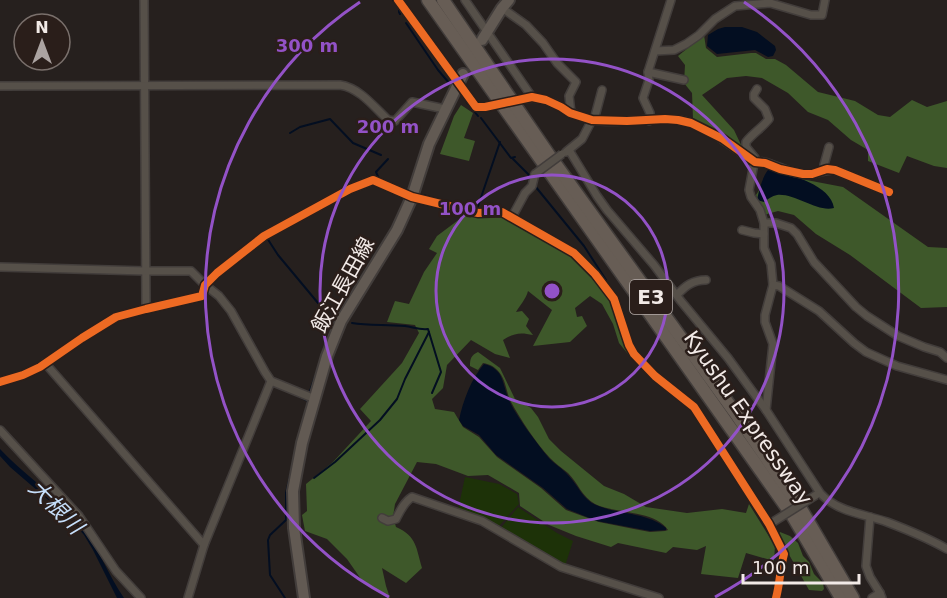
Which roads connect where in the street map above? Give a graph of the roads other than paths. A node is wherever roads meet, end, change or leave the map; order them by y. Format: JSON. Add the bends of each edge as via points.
{"nodes":[{"id":1,"x":144,"y":0,"type":"edge"},
{"id":2,"x":398,"y":0,"type":"edge"},
{"id":3,"x":428,"y":0,"type":"edge"},
{"id":4,"x":443,"y":0,"type":"edge"},
{"id":5,"x":465,"y":0,"type":"edge"},
{"id":6,"x":671,"y":0,"type":"edge"},
{"id":7,"x":789,"y":0,"type":"edge"},
{"id":8,"x":825,"y":0,"type":"edge"},
{"id":9,"x":505,"y":4,"type":"edge"},
{"id":10,"x":788,"y":9,"type":"junction"},
{"id":11,"x":485,"y":36,"type":"junction"},
{"id":12,"x":655,"y":51,"type":"junction"},
{"id":13,"x":648,"y":72,"type":"junction"},
{"id":14,"x":460,"y":78,"type":"junction"},
{"id":15,"x":684,"y":80,"type":"dead end"},
{"id":16,"x":0,"y":86,"type":"edge"},
{"id":17,"x":144,"y":86,"type":"junction"},
{"id":18,"x":757,"y":89,"type":"dead end"},
{"id":19,"x":602,"y":90,"type":"dead end"},
{"id":20,"x":485,"y":107,"type":"dead end"},
{"id":21,"x":445,"y":109,"type":"junction"},
{"id":22,"x":571,"y":113,"type":"junction"},
{"id":23,"x":593,"y":120,"type":"junction"},
{"id":24,"x":649,"y":121,"type":"junction"},
{"id":25,"x":829,"y":147,"type":"dead end"},
{"id":26,"x":566,"y":152,"type":"junction"},
{"id":27,"x":755,"y":162,"type":"junction"},
{"id":28,"x":824,"y":171,"type":"junction"},
{"id":29,"x":889,"y":192,"type":"dead end"},
{"id":30,"x":412,"y":197,"type":"junction"},
{"id":31,"x":512,"y":217,"type":"junction"},
{"id":32,"x":765,"y":223,"type":"junction"},
{"id":33,"x":742,"y":230,"type":"dead end"},
{"id":34,"x":764,"y":234,"type":"junction"},
{"id":35,"x":776,"y":250,"type":"dead end"},
{"id":36,"x":765,"y":251,"type":"junction"},
{"id":37,"x":0,"y":267,"type":"edge"},
{"id":38,"x":146,"y":271,"type":"junction"},
{"id":39,"x":706,"y":280,"type":"dead end"},
{"id":40,"x":206,"y":285,"type":"junction"},
{"id":41,"x":773,"y":285,"type":"junction"},
{"id":42,"x":676,"y":295,"type":"junction"},
{"id":43,"x":146,"y":309,"type":"junction"},
{"id":44,"x":947,"y":358,"type":"edge"},
{"id":45,"x":45,"y":363,"type":"junction"},
{"id":46,"x":271,"y":381,"type":"junction"},
{"id":47,"x":947,"y":381,"type":"edge"},
{"id":48,"x":0,"y":382,"type":"edge"},
{"id":49,"x":315,"y":399,"type":"junction"},
{"id":50,"x":766,"y":410,"type":"junction"},
{"id":51,"x":0,"y":430,"type":"edge"},
{"id":52,"x":818,"y":494,"type":"junction"},
{"id":53,"x":870,"y":517,"type":"junction"},
{"id":54,"x":382,"y":518,"type":"dead end"},
{"id":55,"x":771,"y":523,"type":"junction"},
{"id":56,"x":204,"y":545,"type":"junction"},
{"id":57,"x":947,"y":549,"type":"edge"},
{"id":58,"x":878,"y":596,"type":"edge"},
{"id":59,"x":141,"y":598,"type":"edge"},
{"id":60,"x":188,"y":598,"type":"edge"},
{"id":61,"x":304,"y":598,"type":"edge"},
{"id":62,"x":659,"y":598,"type":"edge"},
{"id":63,"x":776,"y":598,"type":"edge"},
{"id":64,"x":841,"y":598,"type":"edge"},
{"id":65,"x":853,"y":598,"type":"edge"}],
"edges":[{"from":1,"to":17,"type":"street"},
{"from":2,"to":14,"type":"street"},
{"from":3,"to":64,"type":"highway","name":"Kyushu Expressway","number":"E3","via":[[792,515]]},
{"from":4,"to":65,"type":"highway","name":"Kyushu Expressway","number":"E3","via":[[549,155],[736,414],[801,509]]},
{"from":5,"to":11,"type":"street"},
{"from":6,"to":12,"type":"street"},
{"from":7,"to":10,"type":"street"},
{"from":8,"to":10,"type":"street","via":[[822,15]]},
{"from":9,"to":11,"type":"main road"},
{"from":9,"to":22,"type":"street","via":[[576,82],[569,96]]},
{"from":10,"to":12,"type":"street","via":[[770,3],[735,6],[686,44],[674,50]]},
{"from":11,"to":22,"type":"street","via":[[528,98],[546,100]]},
{"from":12,"to":13,"type":"street"},
{"from":13,"to":15,"type":"street"},
{"from":13,"to":24,"type":"street","via":[[644,98]]},
{"from":14,"to":20,"type":"street","via":[[476,107]]},
{"from":14,"to":21,"type":"main road","name":"飯江長田線"},
{"from":16,"to":17,"type":"street"},
{"from":17,"to":21,"type":"street","via":[[347,86],[388,120],[395,121],[412,102]]},
{"from":17,"to":38,"type":"street"},
{"from":18,"to":27,"type":"street","via":[[754,98],[769,119],[746,142]]},
{"from":19,"to":23,"type":"street"},
{"from":21,"to":30,"type":"main road","name":"飯江長田線"},
{"from":22,"to":23,"type":"street"},
{"from":23,"to":24,"type":"street"},
{"from":23,"to":26,"type":"street","via":[[582,139]]},
{"from":24,"to":27,"type":"street","via":[[691,123]]},
{"from":25,"to":28,"type":"street"},
{"from":26,"to":31,"type":"street","bridge":true,"via":[[535,174],[532,186]]},
{"from":26,"to":42,"type":"street"},
{"from":27,"to":28,"type":"street","via":[[803,174]]},
{"from":27,"to":32,"type":"street","via":[[749,190]]},
{"from":28,"to":29,"type":"street","via":[[835,170]]},
{"from":30,"to":31,"type":"street"},
{"from":30,"to":40,"type":"street","via":[[373,180],[350,189],[264,236]]},
{"from":30,"to":49,"type":"main road","name":"飯江長田線","via":[[397,230],[341,321]]},
{"from":31,"to":55,"type":"street","via":[[574,253],[596,274],[614,299],[633,354],[694,407]]},
{"from":32,"to":34,"type":"street"},
{"from":32,"to":44,"type":"street","via":[[791,228],[814,262],[867,316],[898,336]]},
{"from":33,"to":34,"type":"street"},
{"from":34,"to":36,"type":"street"},
{"from":35,"to":36,"type":"street"},
{"from":36,"to":41,"type":"street"},
{"from":37,"to":38,"type":"street"},
{"from":38,"to":40,"type":"street","via":[[190,271]]},
{"from":38,"to":43,"type":"street"},
{"from":39,"to":42,"type":"street","via":[[690,283]]},
{"from":40,"to":43,"type":"street","via":[[202,296]]},
{"from":40,"to":46,"type":"street","via":[[231,311]]},
{"from":41,"to":47,"type":"street","via":[[819,311],[866,352]]},
{"from":41,"to":50,"type":"street","via":[[765,315],[773,344]]},
{"from":42,"to":50,"type":"street"},
{"from":43,"to":45,"type":"street","via":[[116,317]]},
{"from":45,"to":48,"type":"street"},
{"from":45,"to":56,"type":"street"},
{"from":46,"to":49,"type":"street"},
{"from":46,"to":56,"type":"street"},
{"from":49,"to":61,"type":"main road","name":"飯江長田線","via":[[293,491]]},
{"from":50,"to":52,"type":"street"},
{"from":51,"to":59,"type":"street","via":[[79,516],[116,571]]},
{"from":52,"to":53,"type":"street","via":[[835,506]]},
{"from":52,"to":55,"type":"street","bridge":true},
{"from":53,"to":57,"type":"street"},
{"from":53,"to":58,"type":"street","via":[[866,566]]},
{"from":54,"to":62,"type":"street","via":[[396,519],[412,497],[482,521],[561,567]]},
{"from":55,"to":63,"type":"street","via":[[784,554]]},
{"from":56,"to":60,"type":"street"}]}
